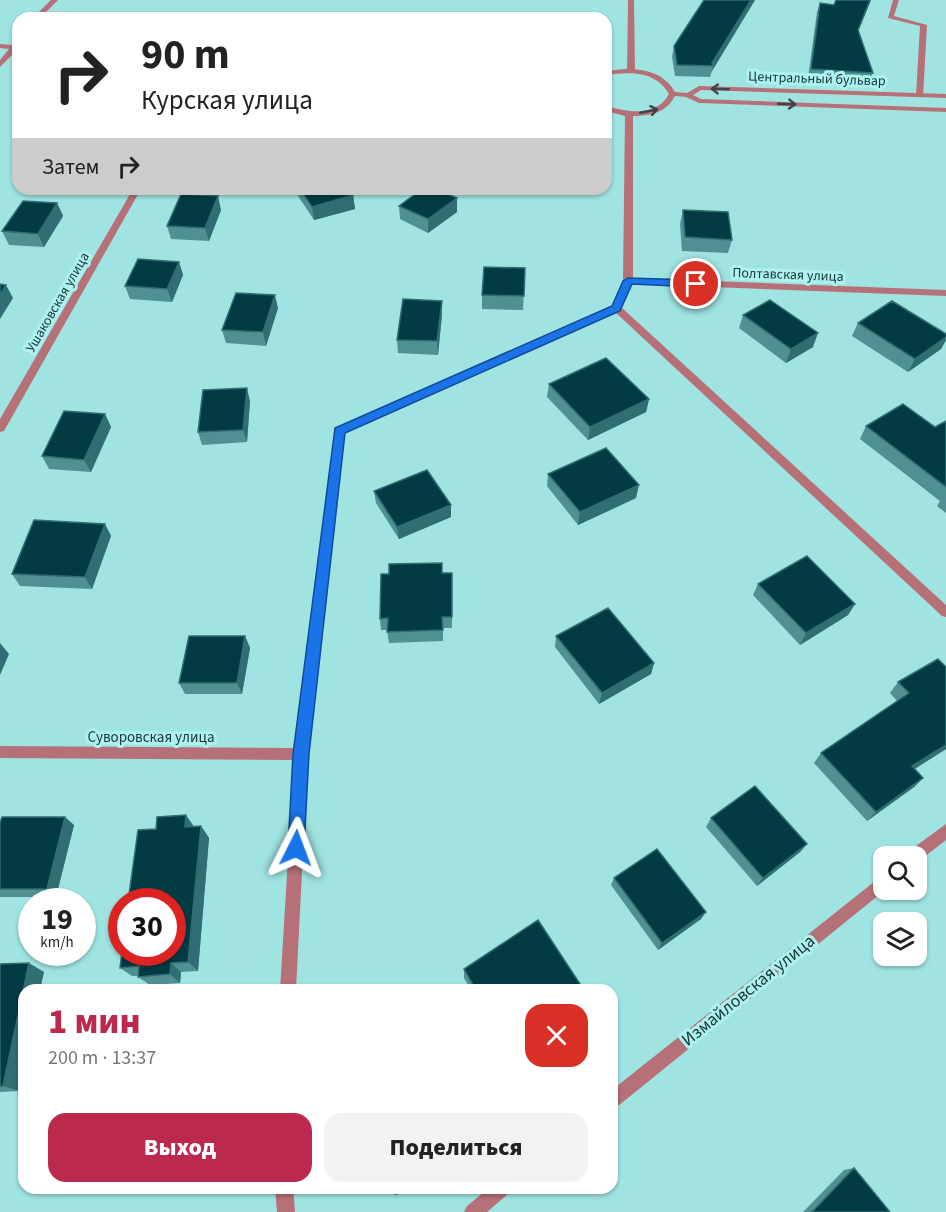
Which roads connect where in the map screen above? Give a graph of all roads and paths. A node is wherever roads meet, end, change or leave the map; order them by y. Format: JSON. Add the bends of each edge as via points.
{"nodes":[{"id":1,"x":55,"y":0,"type":"edge"},
{"id":2,"x":631,"y":0,"type":"edge"},
{"id":3,"x":896,"y":0,"type":"edge"},
{"id":4,"x":42,"y":12,"type":"edge"},
{"id":5,"x":3,"y":57,"type":"edge"},
{"id":6,"x":0,"y":65,"type":"edge"},
{"id":7,"x":631,"y":71,"type":"junction"},
{"id":8,"x":612,"y":73,"type":"edge"},
{"id":9,"x":673,"y":94,"type":"junction"},
{"id":10,"x":688,"y":95,"type":"junction"},
{"id":11,"x":920,"y":95,"type":"junction"},
{"id":12,"x":946,"y":96,"type":"edge"},
{"id":13,"x":612,"y":110,"type":"edge"},
{"id":14,"x":946,"y":110,"type":"edge"},
{"id":15,"x":629,"y":114,"type":"junction"},
{"id":16,"x":134,"y":195,"type":"edge"},
{"id":17,"x":628,"y":281,"type":"junction"},
{"id":18,"x":946,"y":293,"type":"edge"},
{"id":19,"x":616,"y":308,"type":"junction"},
{"id":20,"x":0,"y":428,"type":"edge"},
{"id":21,"x":946,"y":612,"type":"edge"},
{"id":22,"x":0,"y":752,"type":"edge"},
{"id":23,"x":301,"y":754,"type":"junction"},
{"id":24,"x":946,"y":831,"type":"edge"},
{"id":25,"x":927,"y":846,"type":"edge"},
{"id":26,"x":873,"y":890,"type":"edge"},
{"id":27,"x":288,"y":984,"type":"edge"},
{"id":28,"x":618,"y":1095,"type":"edge"},
{"id":29,"x":284,"y":1194,"type":"edge"},
{"id":30,"x":495,"y":1194,"type":"edge"},
{"id":31,"x":286,"y":1212,"type":"edge"},
{"id":32,"x":473,"y":1212,"type":"edge"}],
"edges":[{"from":1,"to":4,"type":"street"},
{"from":2,"to":7,"type":"street"},
{"from":3,"to":11,"type":"street","via":[[890,17],[924,25]]},
{"from":5,"to":6,"type":"street"},
{"from":7,"to":8,"type":"street"},
{"from":7,"to":9,"type":"street","via":[[657,76],[669,84]]},
{"from":9,"to":10,"type":"street","name":"Центральный бульвар"},
{"from":15,"to":9,"type":"street","one_way":true,"via":[[661,109]]},
{"from":11,"to":10,"type":"street","name":"Центральный бульвар","one_way":true,"via":[[699,88]]},
{"from":10,"to":14,"type":"street","name":"Центральный бульвар","one_way":true,"via":[[699,101]]},
{"from":11,"to":12,"type":"street","name":"Центральный бульвар"},
{"from":13,"to":15,"type":"street"},
{"from":15,"to":17,"type":"street"},
{"from":16,"to":20,"type":"street","name":"Ушаковская улица"},
{"from":17,"to":18,"type":"street","name":"Полтавская улица"},
{"from":17,"to":19,"type":"street"},
{"from":19,"to":21,"type":"street"},
{"from":19,"to":23,"type":"street","via":[[339,431]]},
{"from":22,"to":23,"type":"street","name":"Суворовская улица"},
{"from":23,"to":27,"type":"street"},
{"from":24,"to":25,"type":"street"},
{"from":26,"to":28,"type":"street","name":"Измайловская улица"},
{"from":29,"to":31,"type":"street"},
{"from":30,"to":32,"type":"street"}]}
